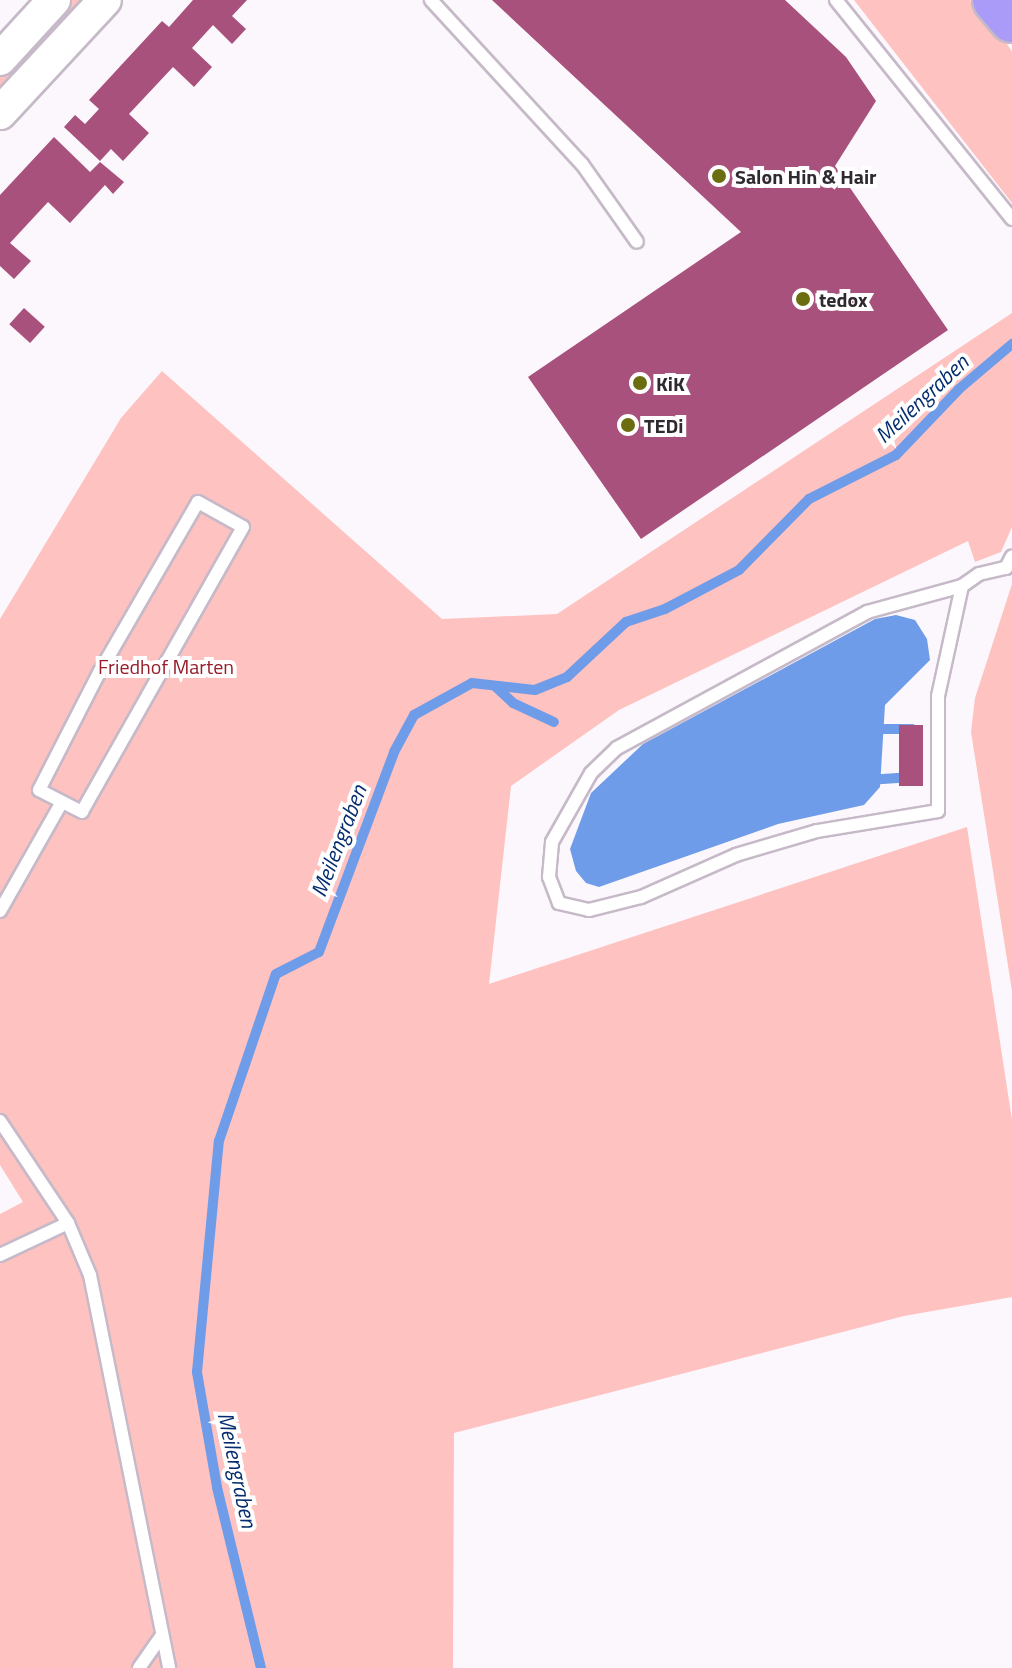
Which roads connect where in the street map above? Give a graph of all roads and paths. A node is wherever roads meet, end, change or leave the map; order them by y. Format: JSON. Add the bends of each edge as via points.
{"nodes":[{"id":1,"x":54,"y":0,"type":"edge"},
{"id":2,"x":105,"y":0,"type":"edge"},
{"id":3,"x":431,"y":0,"type":"edge"},
{"id":4,"x":836,"y":0,"type":"edge"},
{"id":5,"x":995,"y":0,"type":"edge"},
{"id":6,"x":1012,"y":20,"type":"edge"},
{"id":7,"x":0,"y":59,"type":"edge"},
{"id":8,"x":0,"y":113,"type":"edge"},
{"id":9,"x":1012,"y":219,"type":"edge"},
{"id":10,"x":637,"y":242,"type":"dead end"},
{"id":11,"x":1012,"y":556,"type":"edge"},
{"id":12,"x":962,"y":586,"type":"junction"},
{"id":13,"x":62,"y":802,"type":"junction"},
{"id":14,"x":0,"y":911,"type":"edge"},
{"id":15,"x":0,"y":1121,"type":"edge"},
{"id":16,"x":68,"y":1223,"type":"junction"},
{"id":17,"x":0,"y":1255,"type":"edge"},
{"id":18,"x":162,"y":1635,"type":"junction"},
{"id":19,"x":139,"y":1668,"type":"edge"},
{"id":20,"x":169,"y":1668,"type":"edge"}],
"edges":[{"from":1,"to":7,"type":"street"},
{"from":2,"to":8,"type":"street"},
{"from":3,"to":10,"type":"lane","via":[[582,164]]},
{"from":4,"to":9,"type":"lane"},
{"from":5,"to":6,"type":"highway"},
{"from":11,"to":12,"type":"lane","via":[[1006,568],[979,574]]},
{"from":12,"to":12,"type":"lane","via":[[867,612],[617,748],[591,773],[552,842],[549,877],[559,903],[589,910],[641,897],[736,855],[817,831],[938,811],[938,696]]},
{"from":13,"to":13,"type":"lane","via":[[39,790],[100,671],[198,502],[243,527],[82,812]]},
{"from":13,"to":14,"type":"lane"},
{"from":15,"to":16,"type":"lane"},
{"from":16,"to":17,"type":"lane"},
{"from":16,"to":18,"type":"lane","via":[[90,1275]]},
{"from":18,"to":19,"type":"lane"},
{"from":18,"to":20,"type":"lane"}]}
